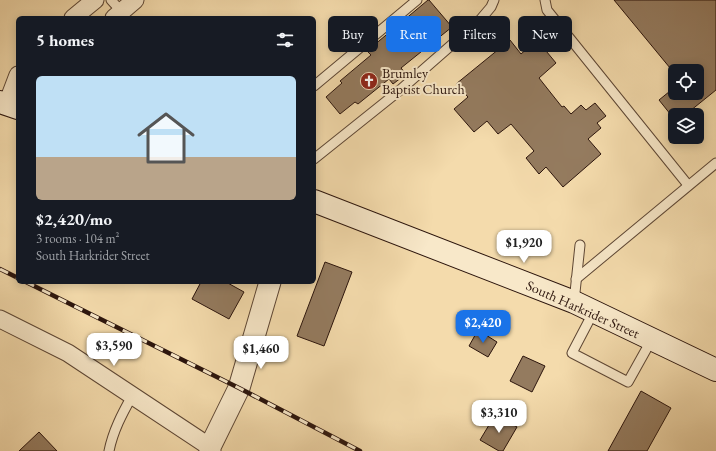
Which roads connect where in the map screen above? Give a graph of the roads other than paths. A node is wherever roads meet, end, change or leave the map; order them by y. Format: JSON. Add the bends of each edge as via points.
{"nodes":[{"id":1,"x":95,"y":0,"type":"edge"},
{"id":2,"x":135,"y":0,"type":"edge"},
{"id":3,"x":417,"y":0,"type":"edge"},
{"id":4,"x":494,"y":0,"type":"edge"},
{"id":5,"x":545,"y":0,"type":"edge"},
{"id":6,"x":116,"y":10,"type":"edge"},
{"id":7,"x":75,"y":16,"type":"edge"},
{"id":8,"x":16,"y":81,"type":"edge"},
{"id":9,"x":316,"y":84,"type":"edge"},
{"id":10,"x":8,"y":104,"type":"edge"},
{"id":11,"x":316,"y":157,"type":"edge"},
{"id":12,"x":716,"y":162,"type":"edge"},
{"id":13,"x":688,"y":185,"type":"junction"},
{"id":14,"x":316,"y":202,"type":"edge"},
{"id":15,"x":580,"y":245,"type":"dead end"},
{"id":16,"x":576,"y":279,"type":"junction"},
{"id":17,"x":269,"y":284,"type":"edge"},
{"id":18,"x":574,"y":302,"type":"junction"},
{"id":19,"x":594,"y":311,"type":"junction"},
{"id":20,"x":0,"y":319,"type":"edge"},
{"id":21,"x":652,"y":339,"type":"junction"},
{"id":22,"x":716,"y":370,"type":"edge"},
{"id":23,"x":132,"y":396,"type":"junction"},
{"id":24,"x":214,"y":450,"type":"edge"},
{"id":25,"x":109,"y":451,"type":"edge"}],
"edges":[{"from":1,"to":7,"type":"street"},
{"from":2,"to":6,"type":"street"},
{"from":3,"to":9,"type":"lane"},
{"from":4,"to":11,"type":"lane","via":[[480,20],[399,91]]},
{"from":5,"to":13,"type":"lane","via":[[547,10]]},
{"from":8,"to":10,"type":"street"},
{"from":12,"to":13,"type":"lane"},
{"from":13,"to":16,"type":"lane"},
{"from":14,"to":18,"type":"main road","name":"South Harkrider Street"},
{"from":15,"to":16,"type":"lane"},
{"from":16,"to":18,"type":"lane"},
{"from":17,"to":24,"type":"street","via":[[239,388]]},
{"from":18,"to":19,"type":"main road","name":"South Harkrider Street"},
{"from":19,"to":21,"type":"main road","name":"South Harkrider Street"},
{"from":19,"to":21,"type":"lane","via":[[572,353],[628,382]]},
{"from":20,"to":23,"type":"street","via":[[68,353]]},
{"from":21,"to":22,"type":"main road","name":"South Harkrider Street"},
{"from":23,"to":24,"type":"street"},
{"from":23,"to":25,"type":"lane","via":[[111,439]]}]}
